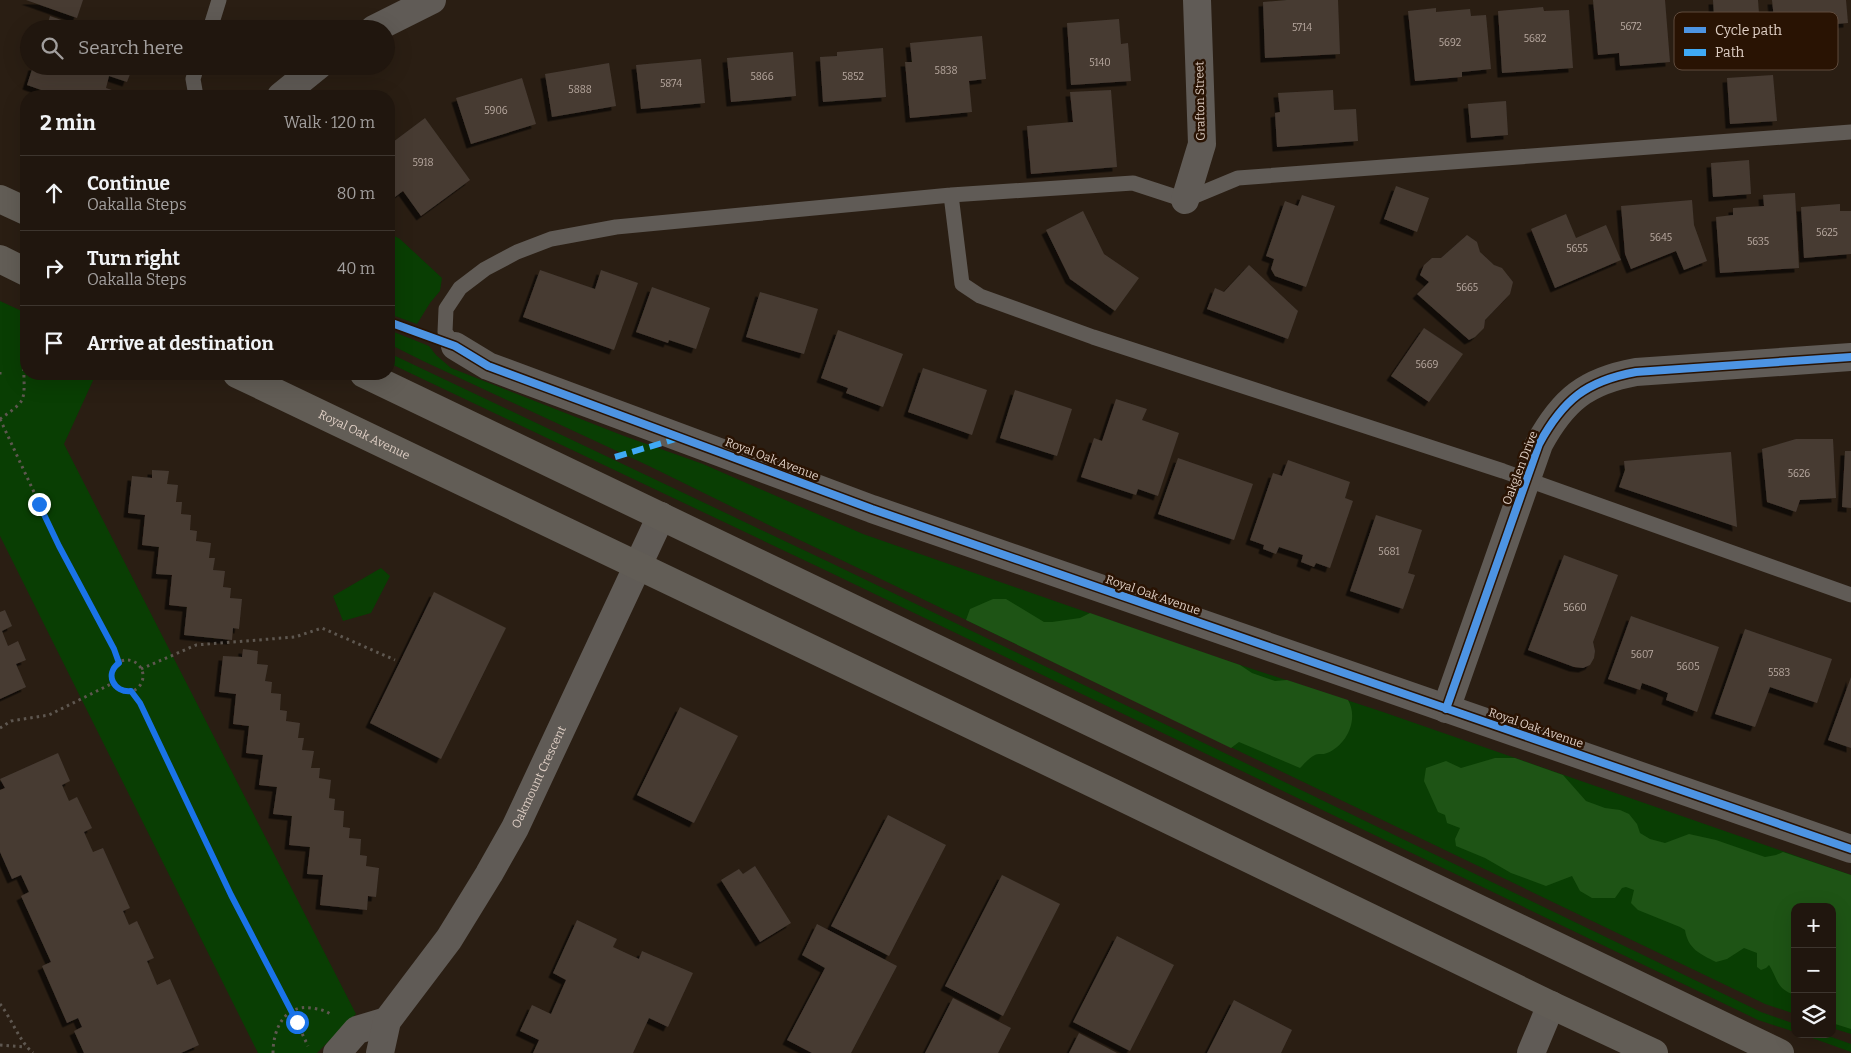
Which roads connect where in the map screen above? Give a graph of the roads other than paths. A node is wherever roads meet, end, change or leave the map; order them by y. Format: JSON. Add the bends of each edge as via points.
{"nodes":[{"id":1,"x":219,"y":0,"type":"edge"},
{"id":2,"x":432,"y":0,"type":"edge"},
{"id":3,"x":1197,"y":0,"type":"edge"},
{"id":4,"x":213,"y":20,"type":"edge"},
{"id":5,"x":392,"y":20,"type":"edge"},
{"id":6,"x":194,"y":75,"type":"edge"},
{"id":7,"x":307,"y":75,"type":"edge"},
{"id":8,"x":195,"y":90,"type":"edge"},
{"id":9,"x":288,"y":90,"type":"edge"},
{"id":10,"x":1851,"y":132,"type":"edge"},
{"id":11,"x":951,"y":195,"type":"junction"},
{"id":12,"x":0,"y":198,"type":"edge"},
{"id":13,"x":1185,"y":200,"type":"junction"},
{"id":14,"x":20,"y":208,"type":"edge"},
{"id":15,"x":0,"y":259,"type":"edge"},
{"id":16,"x":20,"y":269,"type":"edge"},
{"id":17,"x":455,"y":346,"type":"joint"},
{"id":18,"x":1851,"y":356,"type":"edge"},
{"id":19,"x":250,"y":380,"type":"edge"},
{"id":20,"x":377,"y":380,"type":"edge"},
{"id":21,"x":1526,"y":480,"type":"junction"},
{"id":22,"x":661,"y":516,"type":"junction"},
{"id":23,"x":638,"y":566,"type":"junction"},
{"id":24,"x":1851,"y":595,"type":"edge"},
{"id":25,"x":1446,"y":709,"type":"junction"},
{"id":26,"x":1851,"y":849,"type":"edge"},
{"id":27,"x":1551,"y":1005,"type":"junction"},
{"id":28,"x":387,"y":1021,"type":"junction"},
{"id":29,"x":337,"y":1053,"type":"edge"},
{"id":30,"x":380,"y":1053,"type":"edge"},
{"id":31,"x":1531,"y":1053,"type":"edge"},
{"id":32,"x":1654,"y":1053,"type":"edge"},
{"id":33,"x":1780,"y":1053,"type":"edge"}],
"edges":[{"from":1,"to":4,"type":"lane"},
{"from":2,"to":5,"type":"street"},
{"from":3,"to":13,"type":"street","name":"Grafton Street","via":[[1202,144]]},
{"from":6,"to":8,"type":"lane"},
{"from":7,"to":9,"type":"street"},
{"from":10,"to":13,"type":"lane","via":[[1238,178]]},
{"from":11,"to":13,"type":"lane","via":[[1133,183]]},
{"from":11,"to":17,"type":"lane","via":[[616,227],[551,239],[485,269],[460,288],[446,309],[445,332]]},
{"from":11,"to":21,"type":"lane","via":[[962,284],[980,296],[1093,337]]},
{"from":12,"to":14,"type":"main road"},
{"from":15,"to":16,"type":"main road"},
{"from":17,"to":25,"type":"street","name":"Royal Oak Avenue","via":[[488,366],[872,509]]},
{"from":18,"to":21,"type":"street","name":"Oakglen Drive","via":[[1614,376],[1575,396],[1558,413],[1539,444]]},
{"from":19,"to":23,"type":"main road","name":"Royal Oak Avenue"},
{"from":20,"to":22,"type":"main road"},
{"from":21,"to":24,"type":"lane"},
{"from":21,"to":25,"type":"street","name":"Oakglen Drive"},
{"from":22,"to":23,"type":"street","name":"Oakmount Crescent"},
{"from":22,"to":33,"type":"main road"},
{"from":23,"to":27,"type":"main road","name":"Royal Oak Avenue"},
{"from":23,"to":28,"type":"street","name":"Oakmount Crescent","via":[[515,828],[449,938]]},
{"from":25,"to":26,"type":"street","name":"Royal Oak Avenue"},
{"from":27,"to":31,"type":"street"},
{"from":27,"to":32,"type":"main road","name":"Royal Oak Avenue"},
{"from":28,"to":29,"type":"street","via":[[357,1030]]},
{"from":28,"to":30,"type":"street","name":"Oakmount Crescent"}]}
